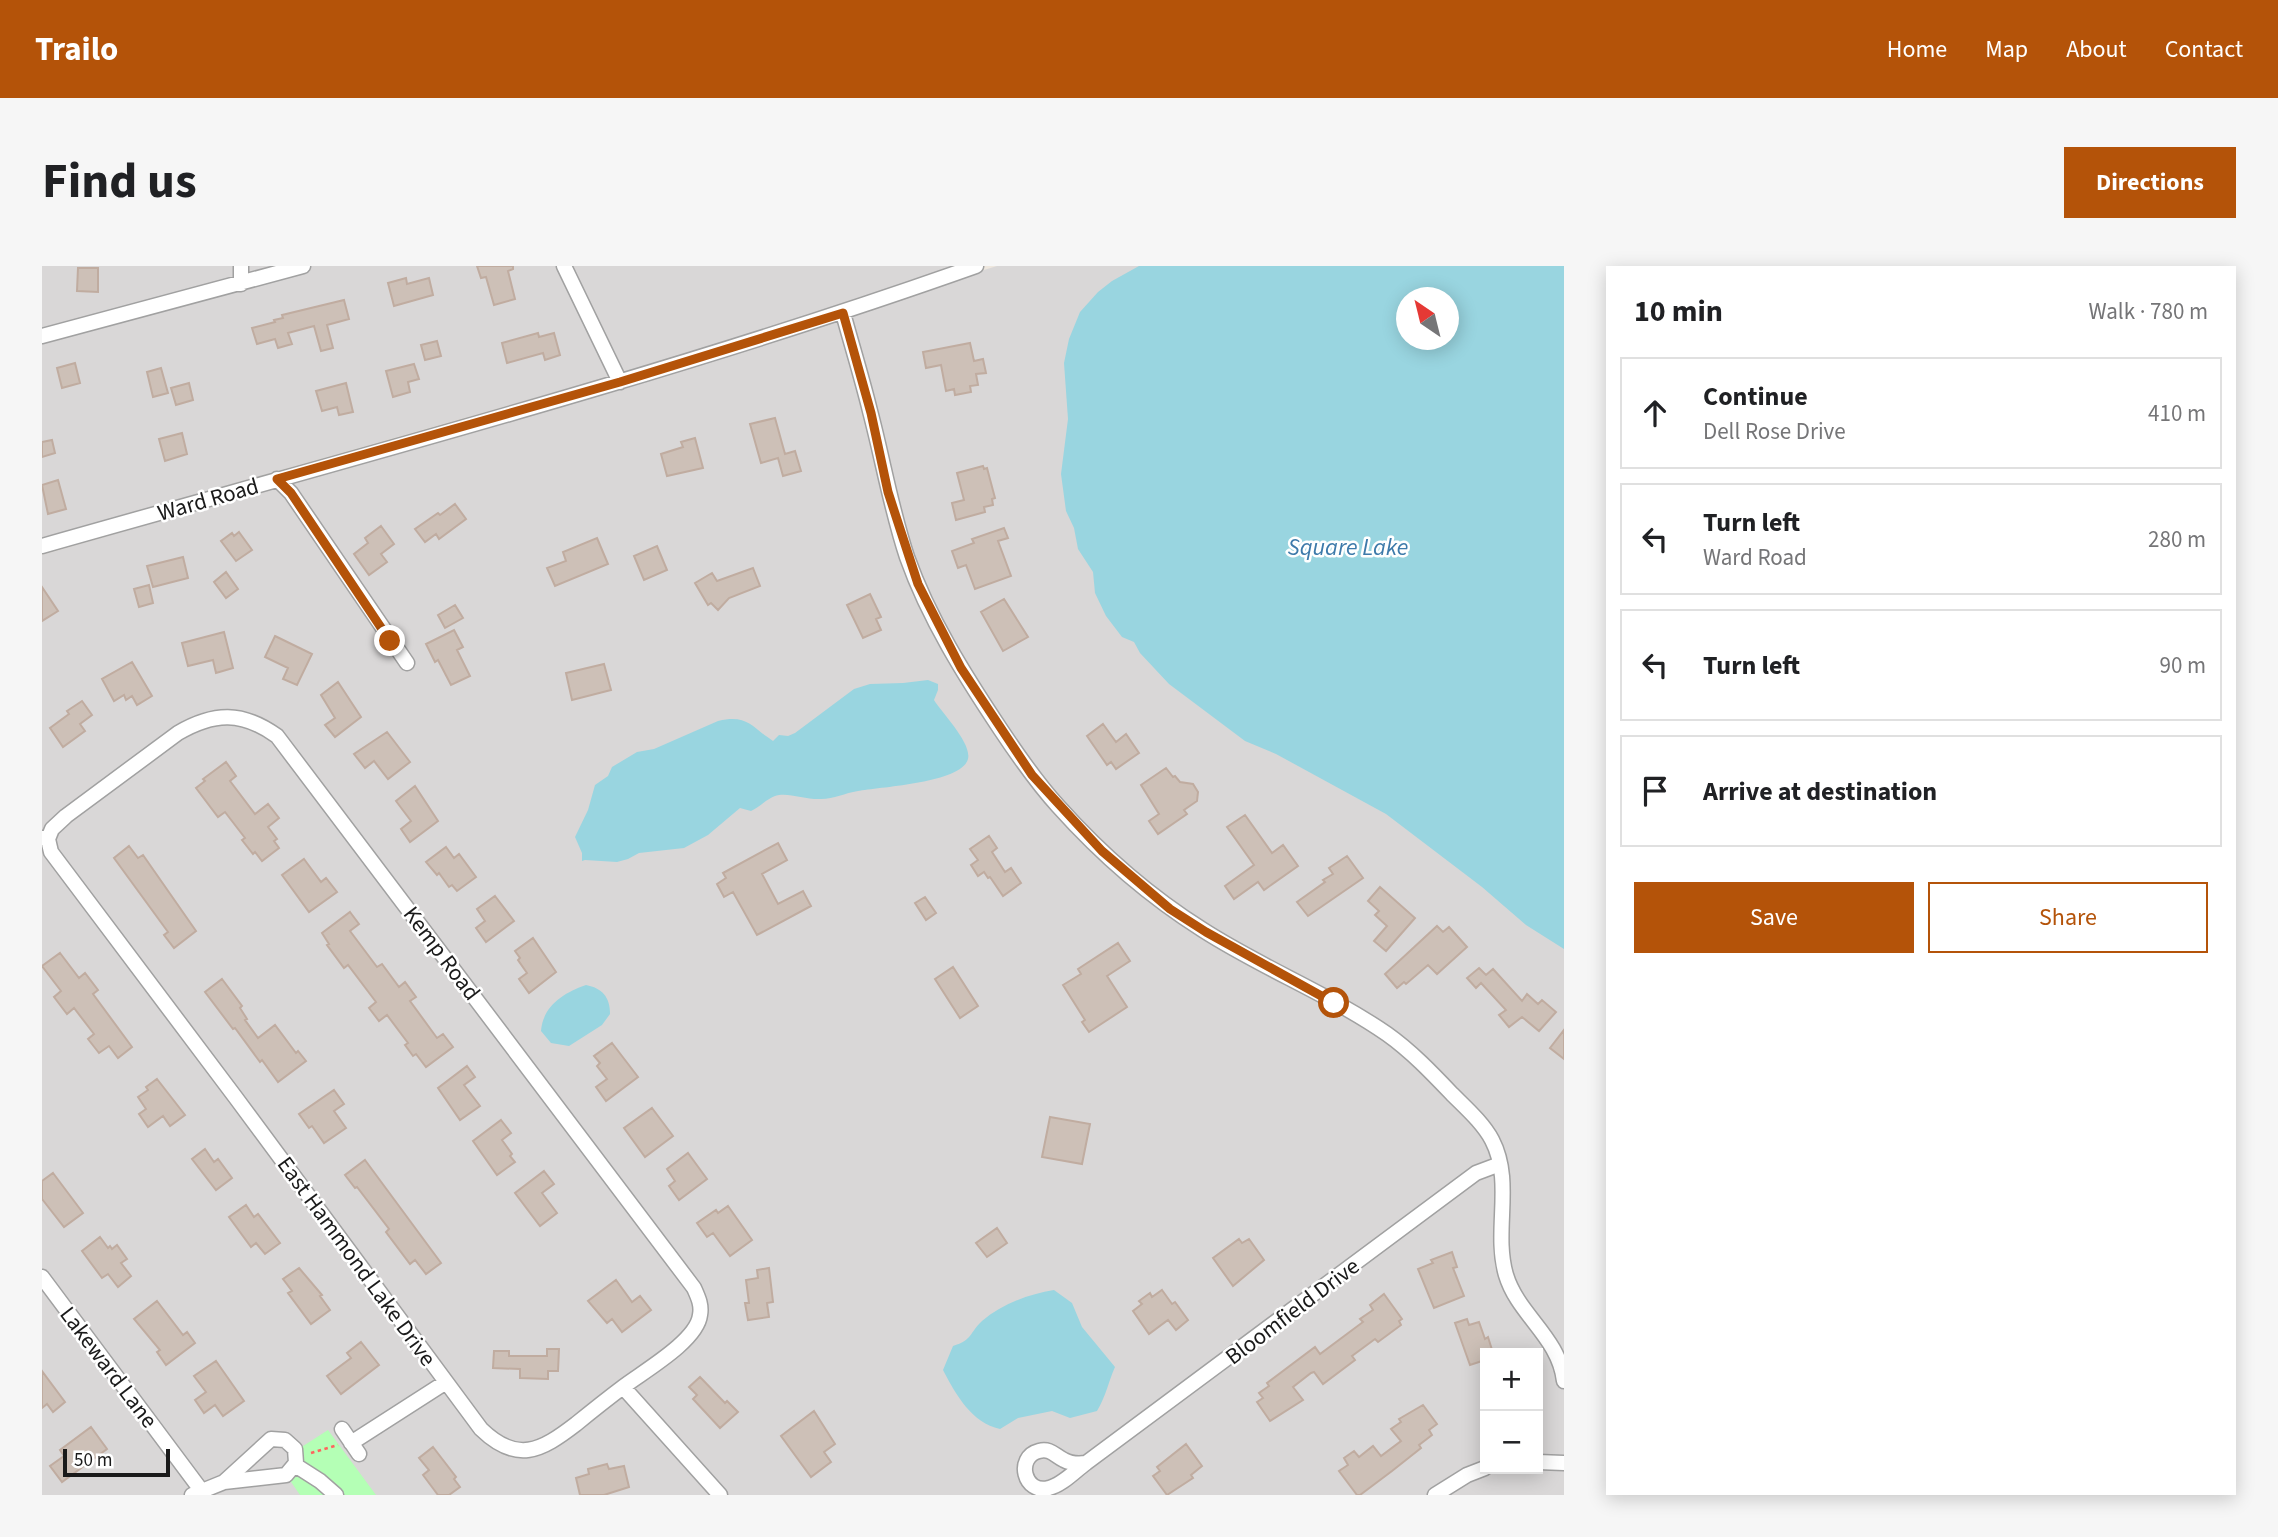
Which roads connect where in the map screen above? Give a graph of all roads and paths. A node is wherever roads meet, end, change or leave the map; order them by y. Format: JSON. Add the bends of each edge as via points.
{"nodes":[{"id":1,"x":241,"y":266,"type":"edge"},
{"id":2,"x":303,"y":266,"type":"edge"},
{"id":3,"x":564,"y":266,"type":"edge"},
{"id":4,"x":975,"y":266,"type":"edge"},
{"id":5,"x":241,"y":284,"type":"junction"},
{"id":6,"x":843,"y":313,"type":"junction"},
{"id":7,"x":42,"y":326,"type":"edge"},
{"id":8,"x":42,"y":336,"type":"edge"},
{"id":9,"x":620,"y":382,"type":"junction"},
{"id":10,"x":277,"y":479,"type":"junction"},
{"id":11,"x":42,"y":545,"type":"edge"},
{"id":12,"x":407,"y":663,"type":"dead end"},
{"id":13,"x":45,"y":839,"type":"edge"},
{"id":14,"x":1500,"y":1164,"type":"junction"},
{"id":15,"x":42,"y":1277,"type":"edge"},
{"id":16,"x":1564,"y":1381,"type":"edge"},
{"id":17,"x":446,"y":1382,"type":"junction"},
{"id":18,"x":623,"y":1387,"type":"junction"},
{"id":19,"x":342,"y":1429,"type":"dead end"},
{"id":20,"x":355,"y":1448,"type":"junction"},
{"id":21,"x":296,"y":1461,"type":"junction"},
{"id":22,"x":1543,"y":1462,"type":"edge"},
{"id":23,"x":1564,"y":1462,"type":"edge"},
{"id":24,"x":1086,"y":1463,"type":"dead end"},
{"id":25,"x":1480,"y":1470,"type":"edge"},
{"id":26,"x":223,"y":1482,"type":"junction"},
{"id":27,"x":197,"y":1493,"type":"edge"},
{"id":28,"x":336,"y":1495,"type":"edge"},
{"id":29,"x":720,"y":1495,"type":"edge"},
{"id":30,"x":1435,"y":1495,"type":"edge"}],
"edges":[{"from":1,"to":5,"type":"street"},
{"from":2,"to":5,"type":"street"},
{"from":3,"to":9,"type":"street"},
{"from":4,"to":6,"type":"street","name":"Ward Road"},
{"from":5,"to":8,"type":"street"},
{"from":6,"to":9,"type":"street","name":"Ward Road"},
{"from":6,"to":14,"type":"street","via":[[888,492],[918,584],[961,668],[1032,775],[1102,851],[1170,909],[1362,1018],[1406,1050],[1486,1131]]},
{"from":7,"to":8,"type":"street"},
{"from":9,"to":10,"type":"street","name":"Ward Road"},
{"from":10,"to":11,"type":"street","name":"Ward Road"},
{"from":10,"to":12,"type":"street"},
{"from":13,"to":17,"type":"street","name":"East Hammond Lake Drive"},
{"from":13,"to":18,"type":"street","name":"Kemp Road","via":[[66,816],[197,722],[230,717],[249,720],[277,736],[694,1288],[701,1307],[692,1334]]},
{"from":14,"to":16,"type":"street","via":[[1506,1275],[1518,1300],[1556,1351]]},
{"from":14,"to":24,"type":"street","name":"Bloomfield Drive","via":[[1476,1172]]},
{"from":15,"to":27,"type":"street","name":"Lakeward Lane"},
{"from":17,"to":18,"type":"street","name":"East Hammond Lake Drive","via":[[492,1440],[523,1451],[554,1439]]},
{"from":17,"to":20,"type":"street"},
{"from":18,"to":29,"type":"street"},
{"from":19,"to":20,"type":"street"},
{"from":20,"to":21,"type":"path","via":[[332,1446]]},
{"from":21,"to":26,"type":"street","via":[[283,1476]]},
{"from":21,"to":26,"type":"street","via":[[295,1449],[288,1441],[271,1439]]},
{"from":21,"to":28,"type":"street"},
{"from":22,"to":23,"type":"street"},
{"from":25,"to":30,"type":"street"},
{"from":26,"to":27,"type":"street"}]}
